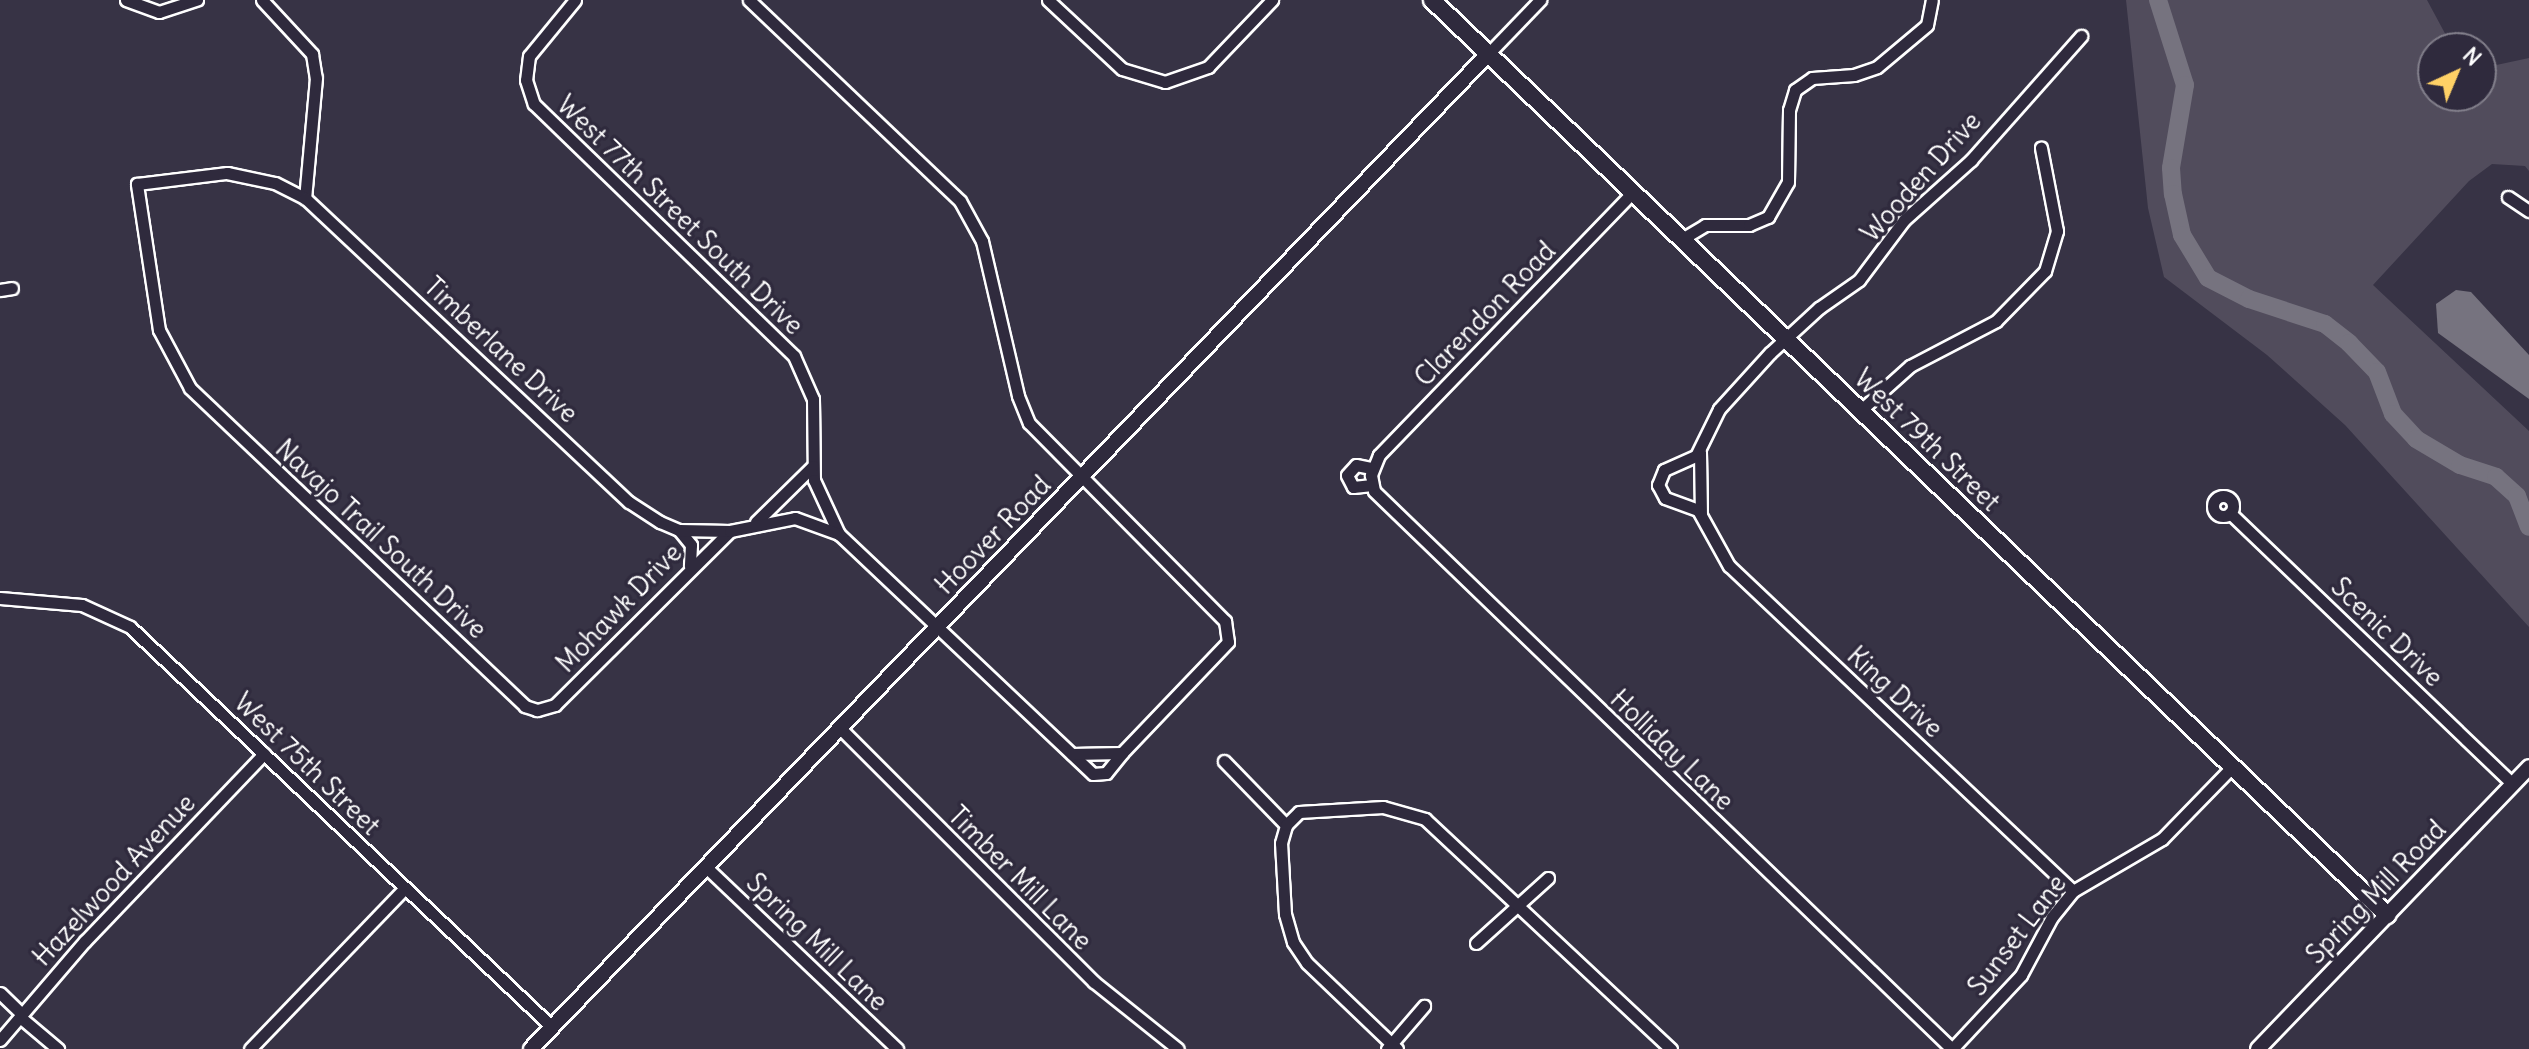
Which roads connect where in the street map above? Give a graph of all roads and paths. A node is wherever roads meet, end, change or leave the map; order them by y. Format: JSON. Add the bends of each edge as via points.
{"nodes":[{"id":1,"x":126,"y":0,"type":"edge"},
{"id":2,"x":197,"y":0,"type":"edge"},
{"id":3,"x":262,"y":0,"type":"edge"},
{"id":4,"x":575,"y":0,"type":"edge"},
{"id":5,"x":749,"y":0,"type":"edge"},
{"id":6,"x":1048,"y":0,"type":"edge"},
{"id":7,"x":1272,"y":0,"type":"edge"},
{"id":8,"x":1432,"y":0,"type":"edge"},
{"id":9,"x":1540,"y":0,"type":"edge"},
{"id":10,"x":1932,"y":0,"type":"edge"},
{"id":11,"x":2081,"y":36,"type":"dead end"},
{"id":12,"x":1489,"y":53,"type":"junction"},
{"id":13,"x":2041,"y":148,"type":"dead end"},
{"id":14,"x":137,"y":184,"type":"joint"},
{"id":15,"x":1633,"y":192,"type":"junction"},
{"id":16,"x":2508,"y":197,"type":"dead end"},
{"id":17,"x":305,"y":198,"type":"junction"},
{"id":18,"x":2529,"y":211,"type":"edge"},
{"id":19,"x":1682,"y":239,"type":"junction"},
{"id":20,"x":1786,"y":338,"type":"junction"},
{"id":21,"x":1861,"y":410,"type":"junction"},
{"id":22,"x":1700,"y":451,"type":"junction"},
{"id":23,"x":813,"y":466,"type":"junction"},
{"id":24,"x":1082,"y":477,"type":"junction"},
{"id":25,"x":1372,"y":477,"type":"junction"},
{"id":26,"x":2230,"y":513,"type":"dead end"},
{"id":27,"x":1701,"y":514,"type":"junction"},
{"id":28,"x":755,"y":522,"type":"junction"},
{"id":29,"x":679,"y":530,"type":"junction"},
{"id":30,"x":730,"y":531,"type":"junction"},
{"id":31,"x":839,"y":534,"type":"junction"},
{"id":32,"x":690,"y":566,"type":"junction"},
{"id":33,"x":0,"y":598,"type":"edge"},
{"id":34,"x":939,"y":626,"type":"junction"},
{"id":35,"x":537,"y":710,"type":"joint"},
{"id":36,"x":840,"y":728,"type":"junction"},
{"id":37,"x":1122,"y":753,"type":"junction"},
{"id":38,"x":264,"y":754,"type":"junction"},
{"id":39,"x":1072,"y":754,"type":"junction"},
{"id":40,"x":1224,"y":761,"type":"dead end"},
{"id":41,"x":2233,"y":766,"type":"junction"},
{"id":42,"x":2529,"y":767,"type":"edge"},
{"id":43,"x":2513,"y":784,"type":"junction"},
{"id":44,"x":1288,"y":822,"type":"junction"},
{"id":45,"x":706,"y":867,"type":"junction"},
{"id":46,"x":1548,"y":878,"type":"dead end"},
{"id":47,"x":405,"y":888,"type":"junction"},
{"id":48,"x":2073,"y":891,"type":"junction"},
{"id":49,"x":1517,"y":906,"type":"junction"},
{"id":50,"x":2387,"y":915,"type":"junction"},
{"id":51,"x":1476,"y":943,"type":"dead end"},
{"id":52,"x":0,"y":993,"type":"edge"},
{"id":53,"x":1424,"y":1006,"type":"dead end"},
{"id":54,"x":21,"y":1015,"type":"junction"},
{"id":55,"x":552,"y":1027,"type":"junction"},
{"id":56,"x":0,"y":1040,"type":"edge"},
{"id":57,"x":1392,"y":1047,"type":"edge"},
{"id":58,"x":58,"y":1049,"type":"edge"},
{"id":59,"x":250,"y":1049,"type":"edge"},
{"id":60,"x":531,"y":1049,"type":"edge"},
{"id":61,"x":897,"y":1049,"type":"edge"},
{"id":62,"x":1178,"y":1049,"type":"edge"},
{"id":63,"x":1671,"y":1049,"type":"edge"},
{"id":64,"x":1952,"y":1049,"type":"edge"},
{"id":65,"x":2258,"y":1049,"type":"edge"}],
"edges":[{"from":1,"to":2,"type":"street","via":[[159,12]]},
{"from":3,"to":17,"type":"street","via":[[312,54],[316,78]]},
{"from":4,"to":23,"type":"street","name":"West 77th Street South Drive","via":[[533,47],[526,80],[541,115],[794,356],[813,399]]},
{"from":5,"to":24,"type":"street","via":[[969,213],[982,241],[1022,410],[1041,439]]},
{"from":6,"to":7,"type":"street","via":[[1118,65],[1141,79],[1169,82],[1201,72]]},
{"from":8,"to":12,"type":"main road","name":"West 79th Street"},
{"from":9,"to":12,"type":"street"},
{"from":10,"to":19,"type":"street","via":[[1927,25],[1877,67],[1854,75],[1812,78],[1795,90],[1789,110],[1788,182],[1768,217],[1749,225],[1705,225]]},
{"from":11,"to":20,"type":"street","name":"Wooden Drive","via":[[1971,160],[1904,220],[1859,280]]},
{"from":12,"to":15,"type":"main road","name":"West 79th Street"},
{"from":12,"to":24,"type":"street","name":"Hoover Road"},
{"from":13,"to":21,"type":"street","via":[[2057,231],[2045,271],[1996,321],[1910,366]]},
{"from":14,"to":17,"type":"street","name":"Timberlane Drive","via":[[227,173],[275,183]]},
{"from":14,"to":35,"type":"street","name":"Navajo Trail South Drive","via":[[159,330],[176,369],[197,395],[525,706]]},
{"from":15,"to":19,"type":"main road","name":"West 79th Street"},
{"from":15,"to":25,"type":"street","name":"Clarendon Road","via":[[1382,452]]},
{"from":16,"to":18,"type":"street"},
{"from":17,"to":29,"type":"street","name":"Timberlane Drive","via":[[629,502]]},
{"from":19,"to":20,"type":"main road","name":"West 79th Street"},
{"from":20,"to":21,"type":"main road","name":"West 79th Street"},
{"from":20,"to":22,"type":"street","name":"King Drive","via":[[1719,409]]},
{"from":21,"to":41,"type":"main road","name":"West 79th Street"},
{"from":22,"to":27,"type":"street","name":"King Drive"},
{"from":22,"to":27,"type":"street","via":[[1664,470],[1658,485],[1665,498],[1690,504]]},
{"from":23,"to":28,"type":"street"},
{"from":23,"to":31,"type":"street","name":"West 77th Street South Drive","via":[[818,493]]},
{"from":24,"to":34,"type":"street","name":"Hoover Road"},
{"from":24,"to":37,"type":"street","via":[[1225,621],[1228,642]]},
{"from":25,"to":25,"type":"street","name":"Holliday Lane","via":[[1350,469],[1351,486]]},
{"from":25,"to":64,"type":"street","name":"Holliday Lane","via":[[1401,520]]},
{"from":26,"to":43,"type":"street","name":"Scenic Drive"},
{"from":27,"to":48,"type":"street","name":"King Drive","via":[[1729,566]]},
{"from":28,"to":30,"type":"street","name":"Timberlane Drive"},
{"from":28,"to":31,"type":"street","name":"Timberlane Drive","via":[[795,518]]},
{"from":29,"to":30,"type":"street","name":"Timberlane Drive"},
{"from":29,"to":32,"type":"street","via":[[691,545]]},
{"from":30,"to":32,"type":"street","name":"Mohawk Drive"},
{"from":31,"to":34,"type":"street","name":"West 77th Street South Drive"},
{"from":32,"to":35,"type":"street","name":"Mohawk Drive","via":[[555,705]]},
{"from":33,"to":38,"type":"street","name":"West 75th Street","via":[[82,605],[114,616]]},
{"from":34,"to":36,"type":"street","name":"Hoover Road"},
{"from":34,"to":39,"type":"street","name":"West 77th Street South Drive"},
{"from":36,"to":45,"type":"street","name":"Hoover Road"},
{"from":36,"to":62,"type":"street","name":"Timber Mill Lane","via":[[1094,982]]},
{"from":37,"to":39,"type":"street","via":[[1099,758]]},
{"from":37,"to":39,"type":"street","name":"West 77th Street South Drive","via":[[1101,775]]},
{"from":38,"to":47,"type":"street","name":"West 75th Street"},
{"from":38,"to":54,"type":"street","name":"Hazelwood Avenue"},
{"from":40,"to":44,"type":"street"},
{"from":41,"to":48,"type":"street","name":"Sunset Lane","via":[[2162,839]]},
{"from":41,"to":50,"type":"main road","name":"West 79th Street"},
{"from":42,"to":43,"type":"street","name":"Spring Mill Road"},
{"from":43,"to":50,"type":"street","name":"Spring Mill Road"},
{"from":44,"to":49,"type":"street","via":[[1299,812],[1337,806],[1416,815],[1440,830]]},
{"from":44,"to":57,"type":"street","via":[[1281,843],[1285,914],[1293,942],[1307,963]]},
{"from":45,"to":55,"type":"street","name":"Hoover Road"},
{"from":45,"to":61,"type":"street","name":"Spring Mill Lane"},
{"from":46,"to":49,"type":"street"},
{"from":47,"to":55,"type":"street","name":"West 75th Street"},
{"from":47,"to":59,"type":"street"},
{"from":48,"to":64,"type":"street","name":"Sunset Lane","via":[[2021,975]]},
{"from":49,"to":51,"type":"street"},
{"from":49,"to":63,"type":"street"},
{"from":50,"to":65,"type":"street","name":"Spring Mill Road"},
{"from":52,"to":54,"type":"street"},
{"from":53,"to":57,"type":"street"},
{"from":54,"to":56,"type":"street","name":"Hazelwood Avenue"},
{"from":54,"to":58,"type":"street"},
{"from":55,"to":60,"type":"street","name":"Hoover Road"}]}
